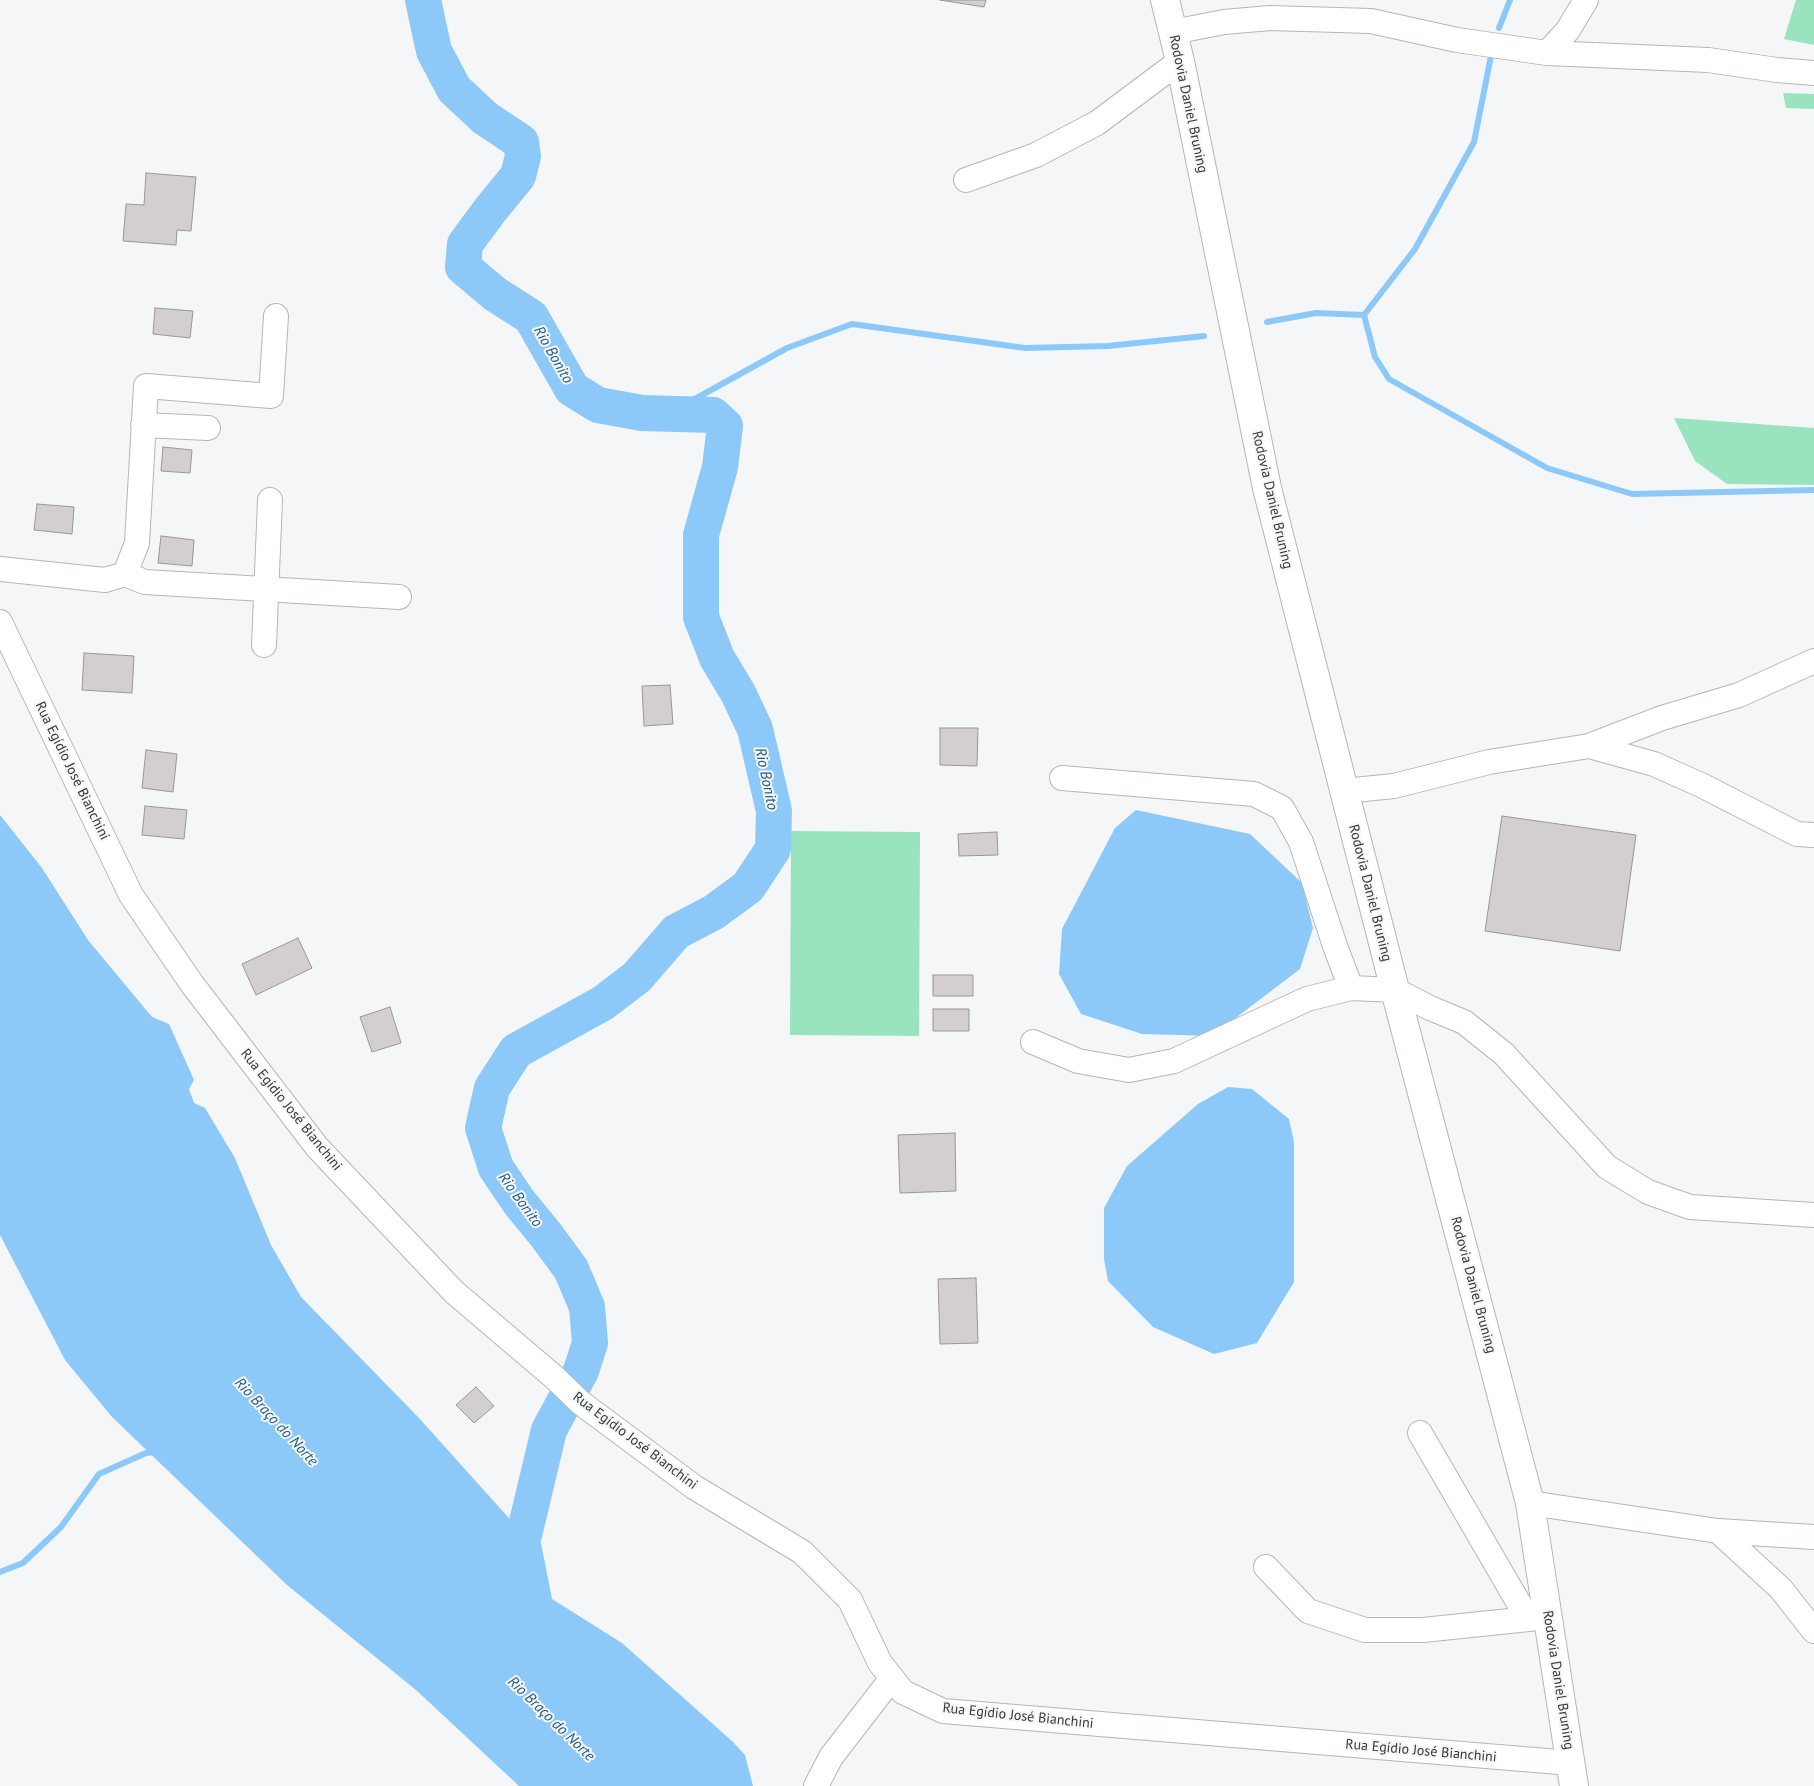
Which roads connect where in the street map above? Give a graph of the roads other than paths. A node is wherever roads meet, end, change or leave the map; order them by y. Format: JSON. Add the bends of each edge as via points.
{"nodes":[{"id":1,"x":1586,"y":0,"type":"edge"},
{"id":2,"x":1276,"y":9,"type":"edge"},
{"id":3,"x":1164,"y":12,"type":"edge"},
{"id":4,"x":1548,"y":53,"type":"junction"},
{"id":5,"x":1180,"y":61,"type":"junction"},
{"id":6,"x":1814,"y":73,"type":"edge"},
{"id":7,"x":966,"y":180,"type":"dead end"},
{"id":8,"x":276,"y":316,"type":"dead end"},
{"id":9,"x":143,"y":424,"type":"junction"},
{"id":10,"x":208,"y":428,"type":"dead end"},
{"id":11,"x":270,"y":500,"type":"dead end"},
{"id":12,"x":0,"y":569,"type":"edge"},
{"id":13,"x":125,"y":574,"type":"junction"},
{"id":14,"x":266,"y":589,"type":"junction"},
{"id":15,"x":399,"y":597,"type":"dead end"},
{"id":16,"x":0,"y":622,"type":"edge"},
{"id":17,"x":264,"y":645,"type":"dead end"},
{"id":18,"x":1814,"y":661,"type":"edge"},
{"id":19,"x":1589,"y":746,"type":"junction"},
{"id":20,"x":1062,"y":778,"type":"dead end"},
{"id":21,"x":1344,"y":791,"type":"junction"},
{"id":22,"x":1814,"y":835,"type":"edge"},
{"id":23,"x":1351,"y":988,"type":"junction"},
{"id":24,"x":1395,"y":990,"type":"junction"},
{"id":25,"x":1033,"y":1042,"type":"dead end"},
{"id":26,"x":1814,"y":1215,"type":"edge"},
{"id":27,"x":1420,"y":1433,"type":"dead end"},
{"id":28,"x":1530,"y":1503,"type":"junction"},
{"id":29,"x":1718,"y":1530,"type":"junction"},
{"id":30,"x":1814,"y":1537,"type":"edge"},
{"id":31,"x":1266,"y":1566,"type":"dead end"},
{"id":32,"x":1538,"y":1618,"type":"junction"},
{"id":33,"x":1814,"y":1632,"type":"edge"},
{"id":34,"x":892,"y":1678,"type":"junction"},
{"id":35,"x":1573,"y":1775,"type":"edge"},
{"id":36,"x":816,"y":1786,"type":"edge"}],
"edges":[{"from":1,"to":4,"type":"street","via":[[1568,30]]},
{"from":2,"to":3,"type":"street","via":[[1224,22]]},
{"from":2,"to":4,"type":"street","via":[[1370,21],[1457,40]]},
{"from":3,"to":5,"type":"main road","name":"Rodovia Daniel Bruning"},
{"from":4,"to":6,"type":"street","via":[[1708,60]]},
{"from":5,"to":7,"type":"street","via":[[1097,123],[1036,155]]},
{"from":5,"to":21,"type":"main road","name":"Rodovia Daniel Bruning","via":[[1267,488]]},
{"from":8,"to":9,"type":"street","via":[[271,396],[146,386]]},
{"from":9,"to":10,"type":"street"},
{"from":9,"to":13,"type":"street","via":[[137,543]]},
{"from":11,"to":14,"type":"street"},
{"from":12,"to":13,"type":"street","via":[[105,580]]},
{"from":13,"to":14,"type":"street","via":[[145,582]]},
{"from":14,"to":15,"type":"street"},
{"from":14,"to":17,"type":"street"},
{"from":16,"to":34,"type":"street","name":"Rua Egídio José Bianchini","via":[[131,895],[192,984],[317,1147],[454,1292],[581,1403],[694,1487],[802,1552],[850,1600],[880,1663]]},
{"from":18,"to":19,"type":"street","via":[[1739,695],[1662,718]]},
{"from":19,"to":21,"type":"street","via":[[1488,762],[1394,786]]},
{"from":19,"to":22,"type":"street","via":[[1654,764],[1796,834]]},
{"from":20,"to":23,"type":"street","via":[[1254,794],[1282,808],[1301,842]]},
{"from":21,"to":24,"type":"main road","name":"Rodovia Daniel Bruning"},
{"from":23,"to":24,"type":"street"},
{"from":23,"to":25,"type":"street","via":[[1307,999],[1174,1061],[1129,1070],[1078,1061]]},
{"from":24,"to":26,"type":"street","via":[[1464,1022],[1504,1054],[1607,1167],[1648,1192],[1690,1207]]},
{"from":24,"to":28,"type":"main road","name":"Rodovia Daniel Bruning"},
{"from":27,"to":32,"type":"street"},
{"from":28,"to":29,"type":"street"},
{"from":28,"to":32,"type":"main road","name":"Rodovia Daniel Bruning"},
{"from":29,"to":30,"type":"street"},
{"from":29,"to":33,"type":"street","via":[[1781,1589]]},
{"from":31,"to":32,"type":"street","via":[[1308,1611],[1365,1630],[1423,1630]]},
{"from":32,"to":35,"type":"main road","name":"Rodovia Daniel Bruning"},
{"from":34,"to":35,"type":"street","name":"Rua Egídio José Bianchini","via":[[903,1692],[943,1711]]},
{"from":34,"to":36,"type":"street","via":[[831,1757]]}]}
